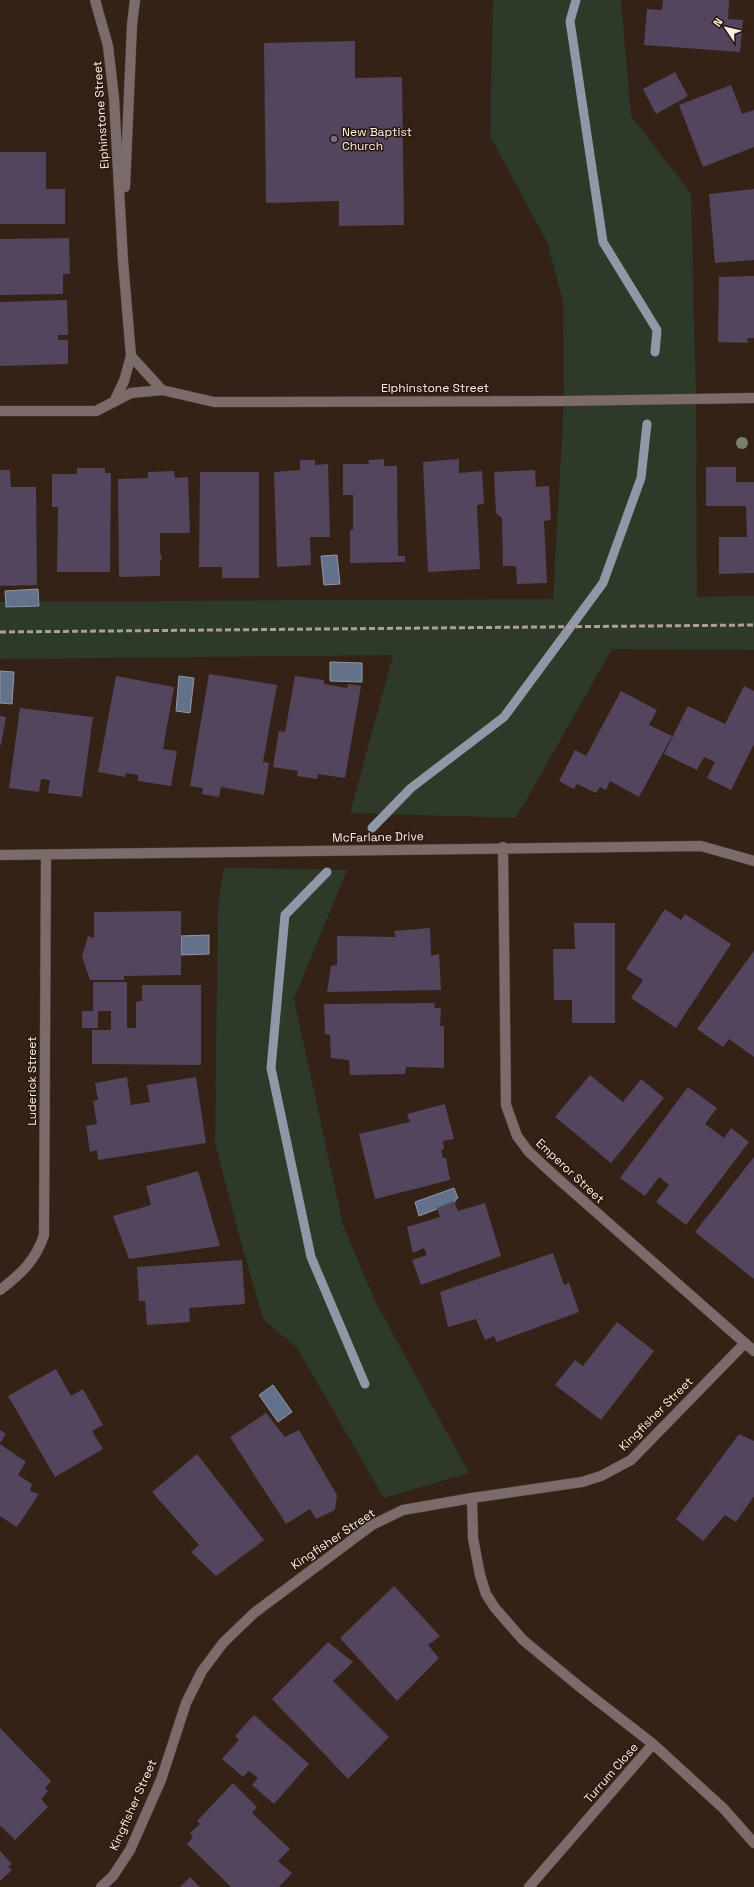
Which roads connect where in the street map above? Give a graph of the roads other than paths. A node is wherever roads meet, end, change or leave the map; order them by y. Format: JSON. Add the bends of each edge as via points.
{"nodes":[{"id":1,"x":94,"y":0,"type":"edge"},
{"id":2,"x":135,"y":0,"type":"edge"},
{"id":3,"x":122,"y":231,"type":"junction"},
{"id":4,"x":131,"y":356,"type":"junction"},
{"id":5,"x":162,"y":390,"type":"junction"},
{"id":6,"x":754,"y":398,"type":"edge"},
{"id":7,"x":114,"y":402,"type":"junction"},
{"id":8,"x":0,"y":411,"type":"edge"},
{"id":9,"x":503,"y":848,"type":"junction"},
{"id":10,"x":0,"y":855,"type":"edge"},
{"id":11,"x":46,"y":855,"type":"junction"},
{"id":12,"x":754,"y":861,"type":"edge"},
{"id":13,"x":0,"y":1290,"type":"edge"},
{"id":14,"x":745,"y":1343,"type":"junction"},
{"id":15,"x":754,"y":1351,"type":"edge"},
{"id":16,"x":472,"y":1498,"type":"junction"},
{"id":17,"x":653,"y":1744,"type":"junction"},
{"id":18,"x":754,"y":1843,"type":"edge"},
{"id":19,"x":101,"y":1887,"type":"edge"},
{"id":20,"x":530,"y":1887,"type":"edge"}],
"edges":[{"from":1,"to":3,"type":"street","name":"Elphinstone Street","via":[[108,46],[114,98]]},
{"from":2,"to":3,"type":"street","name":"Elphinstone Street"},
{"from":3,"to":4,"type":"street","name":"Elphinstone Street"},
{"from":4,"to":5,"type":"street"},
{"from":4,"to":7,"type":"street","name":"Elphinstone Street","via":[[124,381]]},
{"from":5,"to":6,"type":"street","name":"Elphinstone Street","via":[[214,402]]},
{"from":5,"to":7,"type":"street","name":"Elphinstone Street","via":[[131,393]]},
{"from":7,"to":8,"type":"street","name":"Elphinstone Street","via":[[96,411]]},
{"from":9,"to":11,"type":"street","name":"McFarlane Drive"},
{"from":9,"to":12,"type":"street","name":"McFarlane Drive","via":[[702,846]]},
{"from":9,"to":14,"type":"street","name":"Emperor Street","via":[[506,1105],[517,1136],[529,1152],[555,1176]]},
{"from":10,"to":11,"type":"street","name":"McFarlane Drive"},
{"from":11,"to":13,"type":"street","name":"Luderick Street","via":[[44,1235],[39,1251],[27,1267]]},
{"from":14,"to":15,"type":"street","name":"Emperor Street"},
{"from":14,"to":16,"type":"street","name":"Kingfisher Street","via":[[631,1460],[601,1476],[582,1482]]},
{"from":16,"to":17,"type":"street","name":"Turrum Close","via":[[472,1538],[486,1594],[495,1608],[523,1640]]},
{"from":16,"to":19,"type":"street","name":"Kingfisher Street","via":[[403,1510],[372,1526],[254,1613],[223,1643],[202,1671],[186,1703],[161,1780],[130,1850],[113,1876]]},
{"from":17,"to":18,"type":"street","via":[[724,1809]]},
{"from":17,"to":20,"type":"street","name":"Turrum Close"}]}
